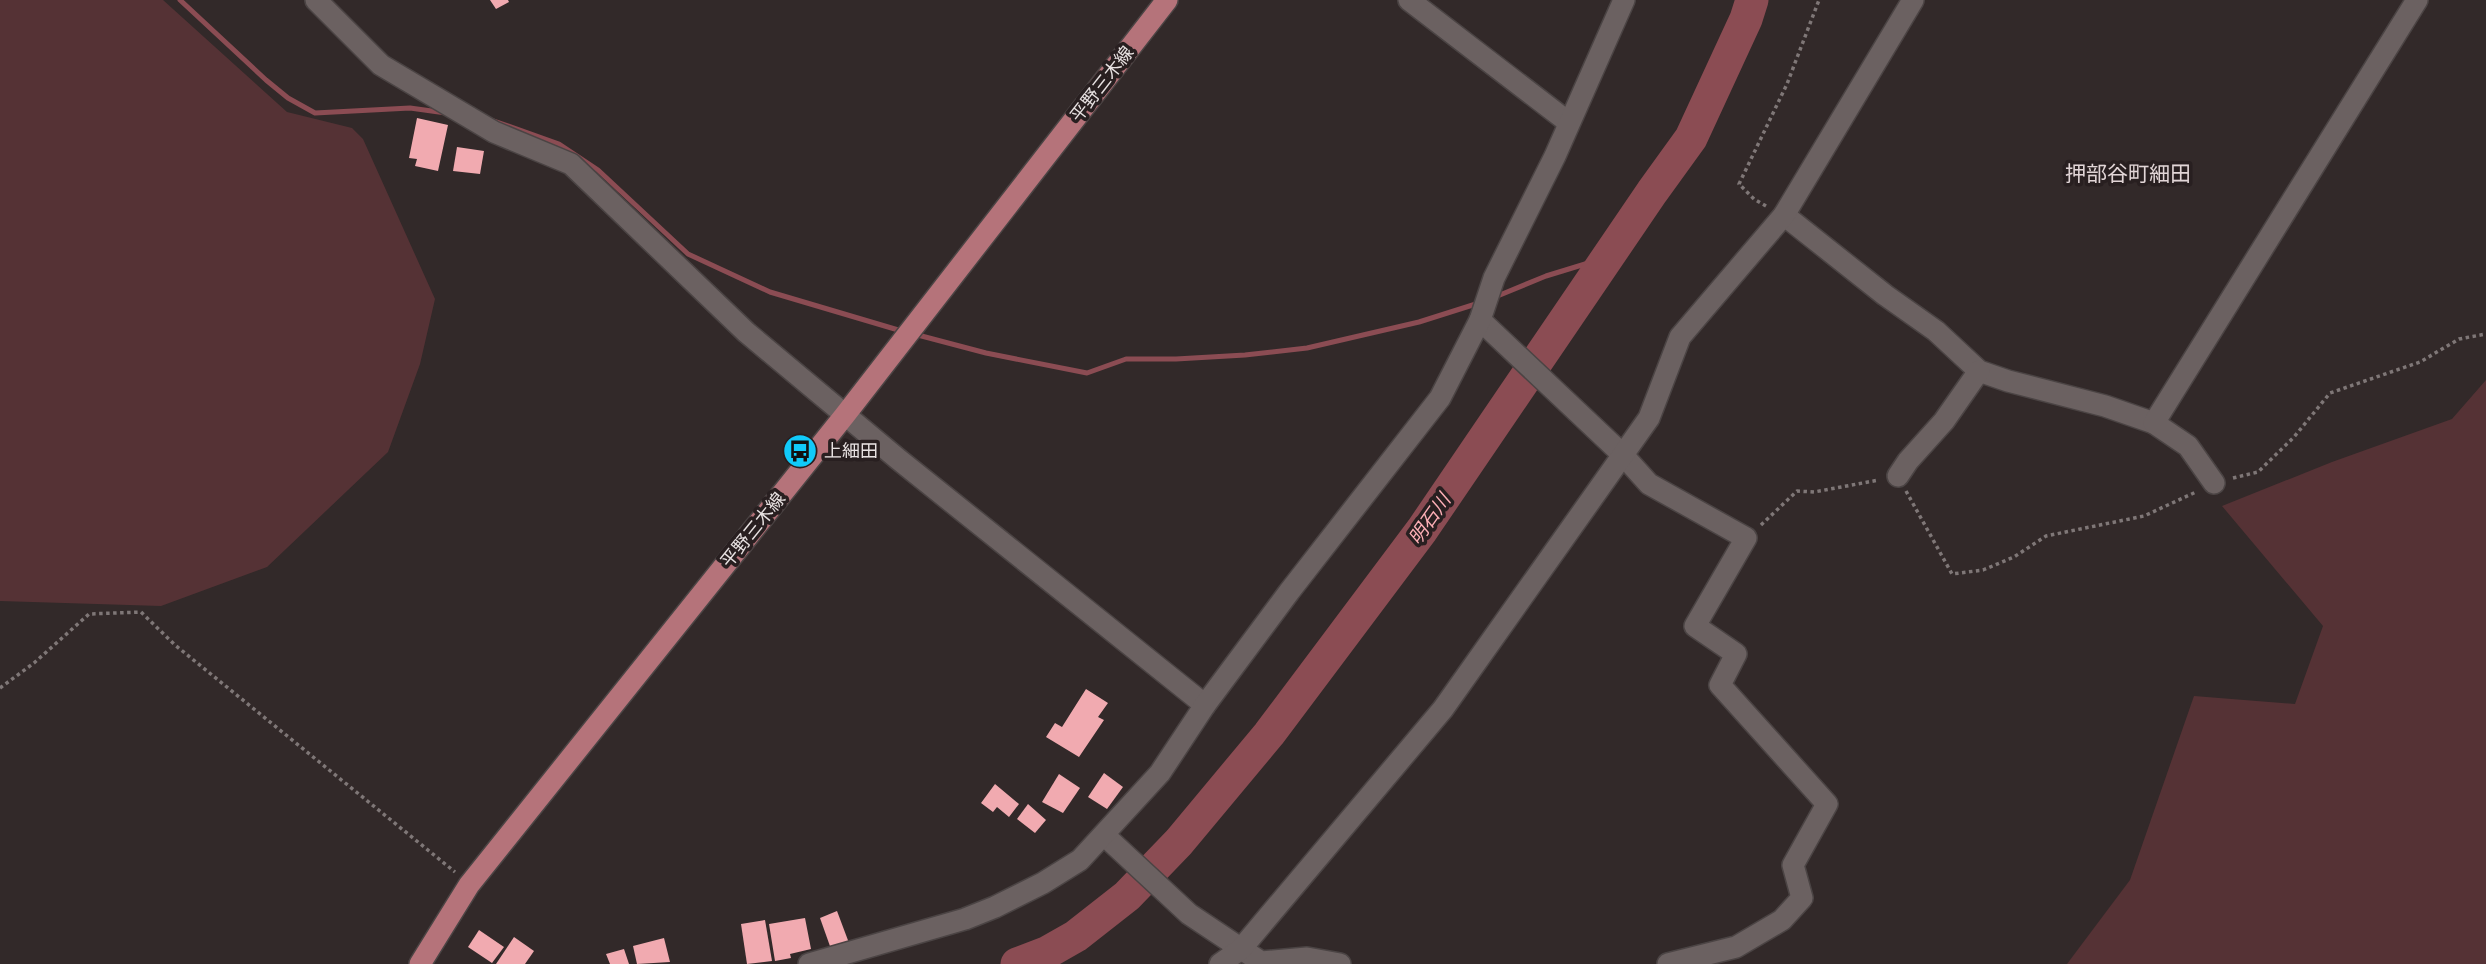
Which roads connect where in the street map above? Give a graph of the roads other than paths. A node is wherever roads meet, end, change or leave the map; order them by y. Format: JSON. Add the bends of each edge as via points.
{"nodes":[{"id":1,"x":316,"y":0,"type":"edge"},
{"id":2,"x":1167,"y":0,"type":"edge"},
{"id":3,"x":1409,"y":0,"type":"edge"},
{"id":4,"x":1624,"y":0,"type":"edge"},
{"id":5,"x":1913,"y":0,"type":"edge"},
{"id":6,"x":2417,"y":0,"type":"edge"},
{"id":7,"x":1568,"y":122,"type":"junction"},
{"id":8,"x":1784,"y":215,"type":"junction"},
{"id":9,"x":1480,"y":320,"type":"junction"},
{"id":10,"x":1979,"y":370,"type":"junction"},
{"id":11,"x":845,"y":415,"type":"junction"},
{"id":12,"x":2154,"y":423,"type":"junction"},
{"id":13,"x":1622,"y":454,"type":"junction"},
{"id":14,"x":1898,"y":476,"type":"road end"},
{"id":15,"x":2214,"y":483,"type":"road end"},
{"id":16,"x":1205,"y":705,"type":"junction"},
{"id":17,"x":1104,"y":835,"type":"junction"},
{"id":18,"x":1241,"y":949,"type":"junction"},
{"id":19,"x":420,"y":964,"type":"edge"},
{"id":20,"x":809,"y":964,"type":"edge"},
{"id":21,"x":1220,"y":964,"type":"edge"},
{"id":22,"x":1340,"y":964,"type":"edge"},
{"id":23,"x":1668,"y":964,"type":"edge"}],
"edges":[{"from":1,"to":11,"type":"street","via":[[381,65],[494,132],[571,164],[746,332]]},
{"from":2,"to":11,"type":"main road","name":"平野三木線"},
{"from":3,"to":7,"type":"street"},
{"from":4,"to":7,"type":"street"},
{"from":5,"to":8,"type":"street"},
{"from":6,"to":12,"type":"street"},
{"from":7,"to":9,"type":"street","via":[[1494,278]]},
{"from":8,"to":10,"type":"street","via":[[1936,331]]},
{"from":8,"to":13,"type":"street","via":[[1681,337],[1649,418]]},
{"from":9,"to":13,"type":"street"},
{"from":9,"to":16,"type":"street","via":[[1440,398]]},
{"from":10,"to":12,"type":"street"},
{"from":10,"to":14,"type":"street"},
{"from":11,"to":16,"type":"street"},
{"from":11,"to":19,"type":"main road","name":"平野三木線","via":[[469,885]]},
{"from":12,"to":15,"type":"street","via":[[2188,446]]},
{"from":13,"to":18,"type":"street","via":[[1443,709]]},
{"from":13,"to":23,"type":"street","via":[[1649,484],[1746,538],[1695,626],[1737,654],[1720,685],[1827,804],[1793,865],[1801,898],[1782,920],[1736,947]]},
{"from":16,"to":17,"type":"street","via":[[1160,773]]},
{"from":17,"to":18,"type":"street","via":[[1189,914]]},
{"from":17,"to":20,"type":"street","via":[[1080,860],[995,907]]},
{"from":18,"to":21,"type":"street"},
{"from":18,"to":22,"type":"street","via":[[1261,962],[1307,958]]}]}
